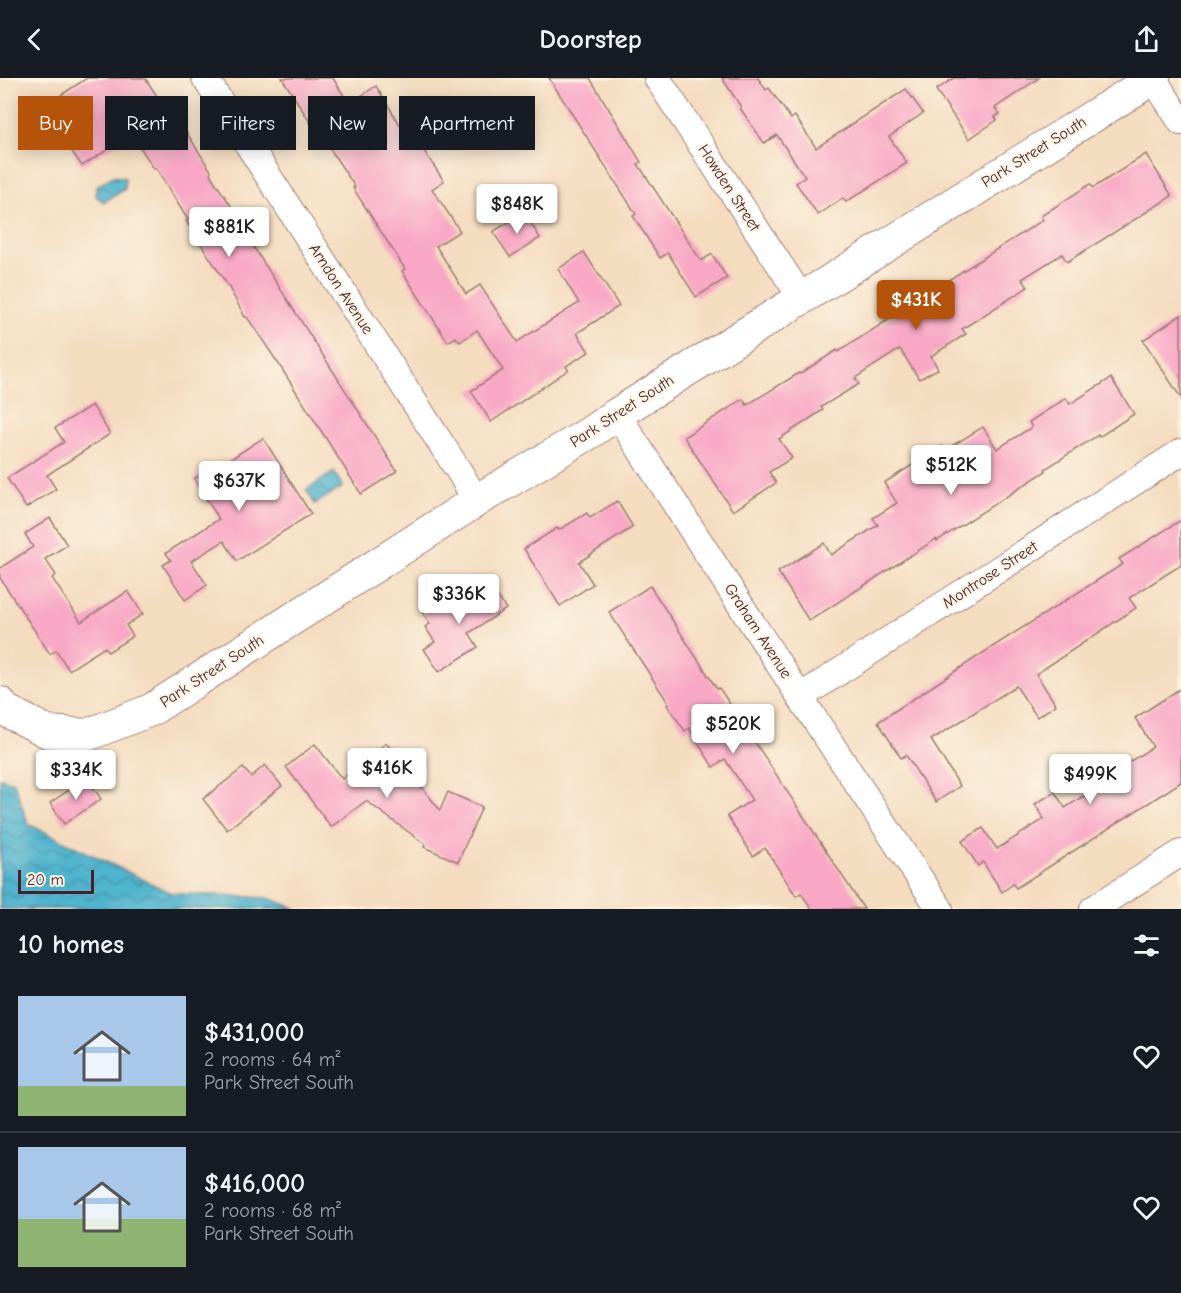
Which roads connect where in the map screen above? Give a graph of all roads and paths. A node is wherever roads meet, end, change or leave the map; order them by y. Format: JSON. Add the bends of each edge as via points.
{"nodes":[{"id":1,"x":205,"y":78,"type":"edge"},
{"id":2,"x":657,"y":78,"type":"edge"},
{"id":3,"x":1153,"y":78,"type":"edge"},
{"id":4,"x":1181,"y":122,"type":"edge"},
{"id":5,"x":801,"y":297,"type":"junction"},
{"id":6,"x":617,"y":414,"type":"junction"},
{"id":7,"x":1181,"y":452,"type":"edge"},
{"id":8,"x":476,"y":501,"type":"junction"},
{"id":9,"x":800,"y":697,"type":"junction"},
{"id":10,"x":0,"y":703,"type":"edge"},
{"id":11,"x":1181,"y":853,"type":"edge"},
{"id":12,"x":939,"y":909,"type":"edge"},
{"id":13,"x":1094,"y":909,"type":"edge"}],
"edges":[{"from":1,"to":8,"type":"street","name":"Arndon Avenue"},
{"from":2,"to":5,"type":"street","name":"Howden Street"},
{"from":3,"to":4,"type":"street"},
{"from":3,"to":5,"type":"street","name":"Park Street South"},
{"from":5,"to":6,"type":"street","name":"Park Street South"},
{"from":6,"to":8,"type":"street","name":"Park Street South"},
{"from":6,"to":9,"type":"street","name":"Graham Avenue"},
{"from":7,"to":9,"type":"street","name":"Montrose Street"},
{"from":8,"to":10,"type":"street","name":"Park Street South","via":[[151,710],[87,735],[48,732],[5,711]]},
{"from":9,"to":12,"type":"street","name":"Graham Avenue"},
{"from":11,"to":13,"type":"street"}]}
